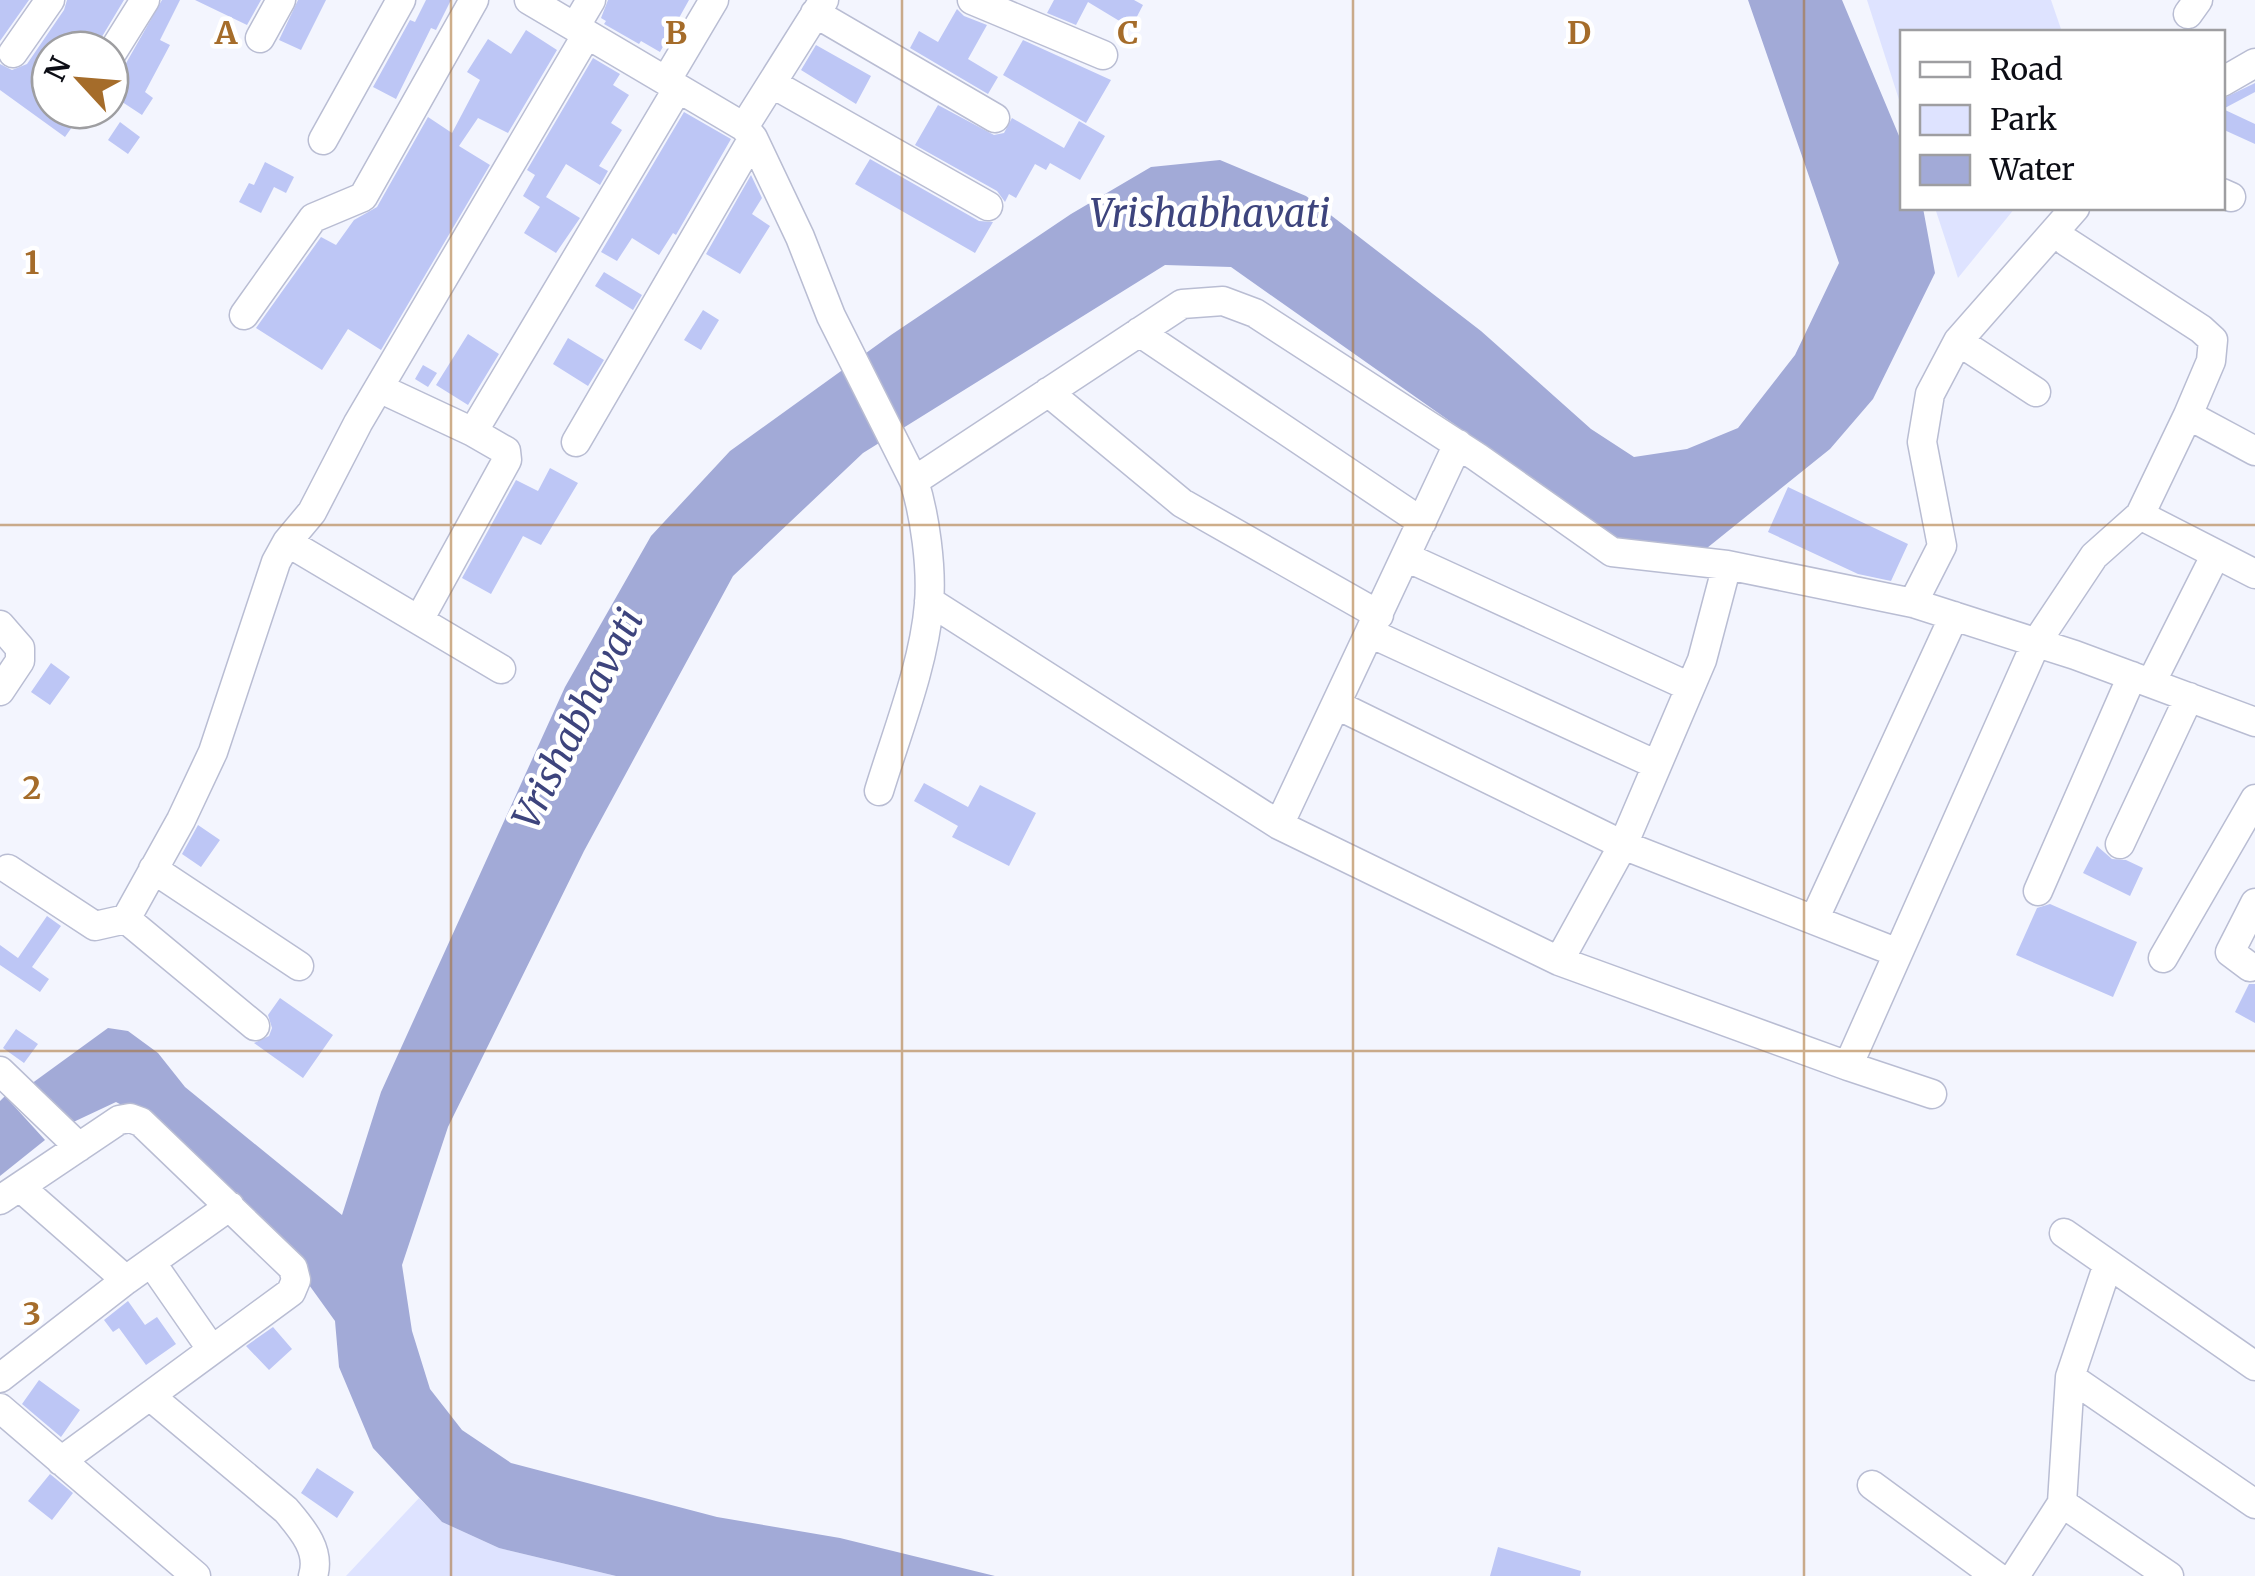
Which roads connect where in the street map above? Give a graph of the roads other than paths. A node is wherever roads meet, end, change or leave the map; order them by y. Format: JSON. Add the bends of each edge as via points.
{"nodes":[{"id":1,"x":50,"y":0,"type":"edge"},
{"id":2,"x":144,"y":0,"type":"edge"},
{"id":3,"x":281,"y":0,"type":"edge"},
{"id":4,"x":401,"y":0,"type":"edge"},
{"id":5,"x":474,"y":0,"type":"edge"},
{"id":6,"x":529,"y":0,"type":"edge"},
{"id":7,"x":592,"y":0,"type":"edge"},
{"id":8,"x":714,"y":0,"type":"edge"},
{"id":9,"x":972,"y":0,"type":"edge"},
{"id":10,"x":819,"y":7,"type":"edge"},
{"id":11,"x":126,"y":30,"type":"edge"},
{"id":12,"x":581,"y":31,"type":"junction"},
{"id":13,"x":260,"y":38,"type":"dead end"},
{"id":14,"x":13,"y":53,"type":"dead end"},
{"id":15,"x":1103,"y":55,"type":"dead end"},
{"id":16,"x":2255,"y":63,"type":"edge"},
{"id":17,"x":2225,"y":80,"type":"edge"},
{"id":18,"x":773,"y":84,"type":"junction"},
{"id":19,"x":672,"y":85,"type":"junction"},
{"id":20,"x":994,"y":118,"type":"dead end"},
{"id":21,"x":748,"y":133,"type":"junction"},
{"id":22,"x":323,"y":140,"type":"dead end"},
{"id":23,"x":988,"y":206,"type":"dead end"},
{"id":24,"x":2073,"y":210,"type":"edge"},
{"id":25,"x":2067,"y":242,"type":"dead end"},
{"id":26,"x":244,"y":315,"type":"dead end"},
{"id":27,"x":1138,"y":332,"type":"junction"},
{"id":28,"x":1958,"y":341,"type":"junction"},
{"id":29,"x":379,"y":388,"type":"junction"},
{"id":30,"x":1048,"y":392,"type":"junction"},
{"id":31,"x":2036,"y":392,"type":"dead end"},
{"id":32,"x":2188,"y":415,"type":"junction"},
{"id":33,"x":473,"y":432,"type":"junction"},
{"id":34,"x":576,"y":442,"type":"dead end"},
{"id":35,"x":1458,"y":444,"type":"junction"},
{"id":36,"x":2255,"y":451,"type":"edge"},
{"id":37,"x":912,"y":475,"type":"junction"},
{"id":38,"x":2140,"y":515,"type":"junction"},
{"id":39,"x":1422,"y":522,"type":"junction"},
{"id":40,"x":287,"y":542,"type":"junction"},
{"id":41,"x":2216,"y":554,"type":"junction"},
{"id":42,"x":1406,"y":557,"type":"junction"},
{"id":43,"x":1727,"y":564,"type":"junction"},
{"id":44,"x":2255,"y":574,"type":"edge"},
{"id":45,"x":930,"y":601,"type":"junction"},
{"id":46,"x":1913,"y":603,"type":"junction"},
{"id":47,"x":1954,"y":616,"type":"junction"},
{"id":48,"x":419,"y":620,"type":"junction"},
{"id":49,"x":1374,"y":624,"type":"junction"},
{"id":50,"x":0,"y":625,"type":"edge"},
{"id":51,"x":2036,"y":642,"type":"junction"},
{"id":52,"x":501,"y":670,"type":"dead end"},
{"id":53,"x":2141,"y":680,"type":"junction"},
{"id":54,"x":1690,"y":686,"type":"junction"},
{"id":55,"x":0,"y":692,"type":"edge"},
{"id":56,"x":2189,"y":697,"type":"junction"},
{"id":57,"x":1337,"y":705,"type":"junction"},
{"id":58,"x":2252,"y":714,"type":"edge"},
{"id":59,"x":1658,"y":764,"type":"junction"},
{"id":60,"x":879,"y":792,"type":"dead end"},
{"id":61,"x":2255,"y":799,"type":"edge"},
{"id":62,"x":1279,"y":825,"type":"junction"},
{"id":63,"x":2120,"y":844,"type":"dead end"},
{"id":64,"x":1623,"y":845,"type":"junction"},
{"id":65,"x":153,"y":869,"type":"junction"},
{"id":66,"x":3,"y":872,"type":"edge"},
{"id":67,"x":2038,"y":891,"type":"dead end"},
{"id":68,"x":2255,"y":903,"type":"edge"},
{"id":69,"x":126,"y":920,"type":"junction"},
{"id":70,"x":1814,"y":920,"type":"junction"},
{"id":71,"x":1898,"y":953,"type":"junction"},
{"id":72,"x":2163,"y":958,"type":"dead end"},
{"id":73,"x":1559,"y":961,"type":"junction"},
{"id":74,"x":299,"y":966,"type":"dead end"},
{"id":75,"x":2250,"y":967,"type":"dead end"},
{"id":76,"x":255,"y":1026,"type":"dead end"},
{"id":77,"x":1848,"y":1066,"type":"junction"},
{"id":78,"x":0,"y":1071,"type":"edge"},
{"id":79,"x":1932,"y":1094,"type":"dead end"},
{"id":80,"x":71,"y":1139,"type":"junction"},
{"id":81,"x":10,"y":1194,"type":"edge"},
{"id":82,"x":230,"y":1206,"type":"junction"},
{"id":83,"x":2064,"y":1233,"type":"dead end"},
{"id":84,"x":152,"y":1262,"type":"junction"},
{"id":85,"x":2108,"y":1264,"type":"junction"},
{"id":86,"x":126,"y":1280,"type":"junction"},
{"id":87,"x":212,"y":1350,"type":"junction"},
{"id":88,"x":2255,"y":1366,"type":"edge"},
{"id":89,"x":2070,"y":1377,"type":"junction"},
{"id":90,"x":0,"y":1378,"type":"edge"},
{"id":91,"x":150,"y":1396,"type":"junction"},
{"id":92,"x":0,"y":1408,"type":"edge"},
{"id":93,"x":61,"y":1461,"type":"junction"},
{"id":94,"x":1872,"y":1485,"type":"dead end"},
{"id":95,"x":2062,"y":1503,"type":"junction"},
{"id":96,"x":2255,"y":1504,"type":"edge"},
{"id":97,"x":196,"y":1576,"type":"edge"},
{"id":98,"x":313,"y":1576,"type":"edge"},
{"id":99,"x":1996,"y":1576,"type":"edge"},
{"id":100,"x":2015,"y":1576,"type":"edge"},
{"id":101,"x":2169,"y":1576,"type":"edge"}],
"edges":[{"from":1,"to":14,"type":"street"},
{"from":2,"to":11,"type":"street"},
{"from":3,"to":13,"type":"street"},
{"from":4,"to":22,"type":"street"},
{"from":5,"to":26,"type":"street","via":[[363,197],[313,218]]},
{"from":6,"to":12,"type":"street"},
{"from":7,"to":12,"type":"street"},
{"from":8,"to":19,"type":"street"},
{"from":9,"to":15,"type":"street"},
{"from":10,"to":18,"type":"street"},
{"from":10,"to":20,"type":"street"},
{"from":12,"to":19,"type":"street"},
{"from":12,"to":29,"type":"street"},
{"from":16,"to":17,"type":"street"},
{"from":18,"to":21,"type":"street"},
{"from":18,"to":23,"type":"street"},
{"from":19,"to":21,"type":"street"},
{"from":19,"to":33,"type":"street"},
{"from":21,"to":34,"type":"street"},
{"from":21,"to":37,"type":"street"},
{"from":24,"to":28,"type":"street"},
{"from":25,"to":32,"type":"street","via":[[2213,340]]},
{"from":27,"to":30,"type":"street"},
{"from":27,"to":35,"type":"street","via":[[1182,304],[1223,301],[1255,313]]},
{"from":27,"to":39,"type":"street"},
{"from":28,"to":31,"type":"street"},
{"from":28,"to":46,"type":"street","via":[[1930,394],[1922,442],[1942,546]]},
{"from":29,"to":33,"type":"street"},
{"from":29,"to":40,"type":"street","via":[[312,512]]},
{"from":30,"to":37,"type":"street"},
{"from":30,"to":49,"type":"street","via":[[1182,502]]},
{"from":32,"to":36,"type":"street"},
{"from":32,"to":38,"type":"street"},
{"from":33,"to":48,"type":"street","via":[[500,446],[507,460]]},
{"from":35,"to":39,"type":"street"},
{"from":35,"to":43,"type":"street","via":[[1612,552]]},
{"from":37,"to":45,"type":"street","via":[[922,505]]},
{"from":38,"to":41,"type":"street"},
{"from":38,"to":51,"type":"street","via":[[2094,556]]},
{"from":39,"to":42,"type":"street"},
{"from":40,"to":48,"type":"street"},
{"from":40,"to":65,"type":"street","via":[[213,752]]},
{"from":41,"to":44,"type":"street"},
{"from":41,"to":53,"type":"street"},
{"from":42,"to":49,"type":"street"},
{"from":42,"to":54,"type":"street"},
{"from":43,"to":46,"type":"street"},
{"from":43,"to":54,"type":"street"},
{"from":45,"to":60,"type":"street"},
{"from":45,"to":62,"type":"street"},
{"from":46,"to":47,"type":"street"},
{"from":47,"to":51,"type":"street"},
{"from":47,"to":70,"type":"street"},
{"from":48,"to":52,"type":"street"},
{"from":49,"to":57,"type":"street"},
{"from":49,"to":59,"type":"street"},
{"from":50,"to":55,"type":"street","via":[[20,648],[20,661]]},
{"from":51,"to":53,"type":"street"},
{"from":51,"to":71,"type":"street"},
{"from":53,"to":56,"type":"street"},
{"from":53,"to":67,"type":"street"},
{"from":54,"to":59,"type":"street"},
{"from":56,"to":58,"type":"street"},
{"from":56,"to":63,"type":"street"},
{"from":57,"to":62,"type":"street"},
{"from":57,"to":64,"type":"street"},
{"from":59,"to":64,"type":"street"},
{"from":61,"to":72,"type":"street"},
{"from":62,"to":73,"type":"street"},
{"from":64,"to":70,"type":"street"},
{"from":64,"to":73,"type":"street"},
{"from":65,"to":69,"type":"street"},
{"from":65,"to":74,"type":"street"},
{"from":66,"to":69,"type":"street","via":[[96,926]]},
{"from":68,"to":75,"type":"street","via":[[2230,952]]},
{"from":69,"to":76,"type":"street"},
{"from":70,"to":71,"type":"street"},
{"from":71,"to":77,"type":"street"},
{"from":73,"to":77,"type":"street"},
{"from":77,"to":79,"type":"street"},
{"from":78,"to":80,"type":"street"},
{"from":80,"to":81,"type":"street"},
{"from":80,"to":82,"type":"street","via":[[119,1120],[140,1122]]},
{"from":81,"to":86,"type":"street"},
{"from":82,"to":84,"type":"street"},
{"from":82,"to":87,"type":"street","via":[[293,1268],[296,1280],[292,1292]]},
{"from":83,"to":85,"type":"street"},
{"from":84,"to":86,"type":"street"},
{"from":84,"to":87,"type":"street"},
{"from":85,"to":88,"type":"street"},
{"from":85,"to":89,"type":"street"},
{"from":86,"to":90,"type":"street"},
{"from":87,"to":91,"type":"street"},
{"from":89,"to":95,"type":"street"},
{"from":89,"to":96,"type":"street"},
{"from":91,"to":93,"type":"street"},
{"from":91,"to":98,"type":"street","via":[[286,1510],[315,1554]]},
{"from":92,"to":93,"type":"street"},
{"from":93,"to":97,"type":"street"},
{"from":94,"to":99,"type":"street"},
{"from":95,"to":100,"type":"street"},
{"from":95,"to":101,"type":"street"}]}
